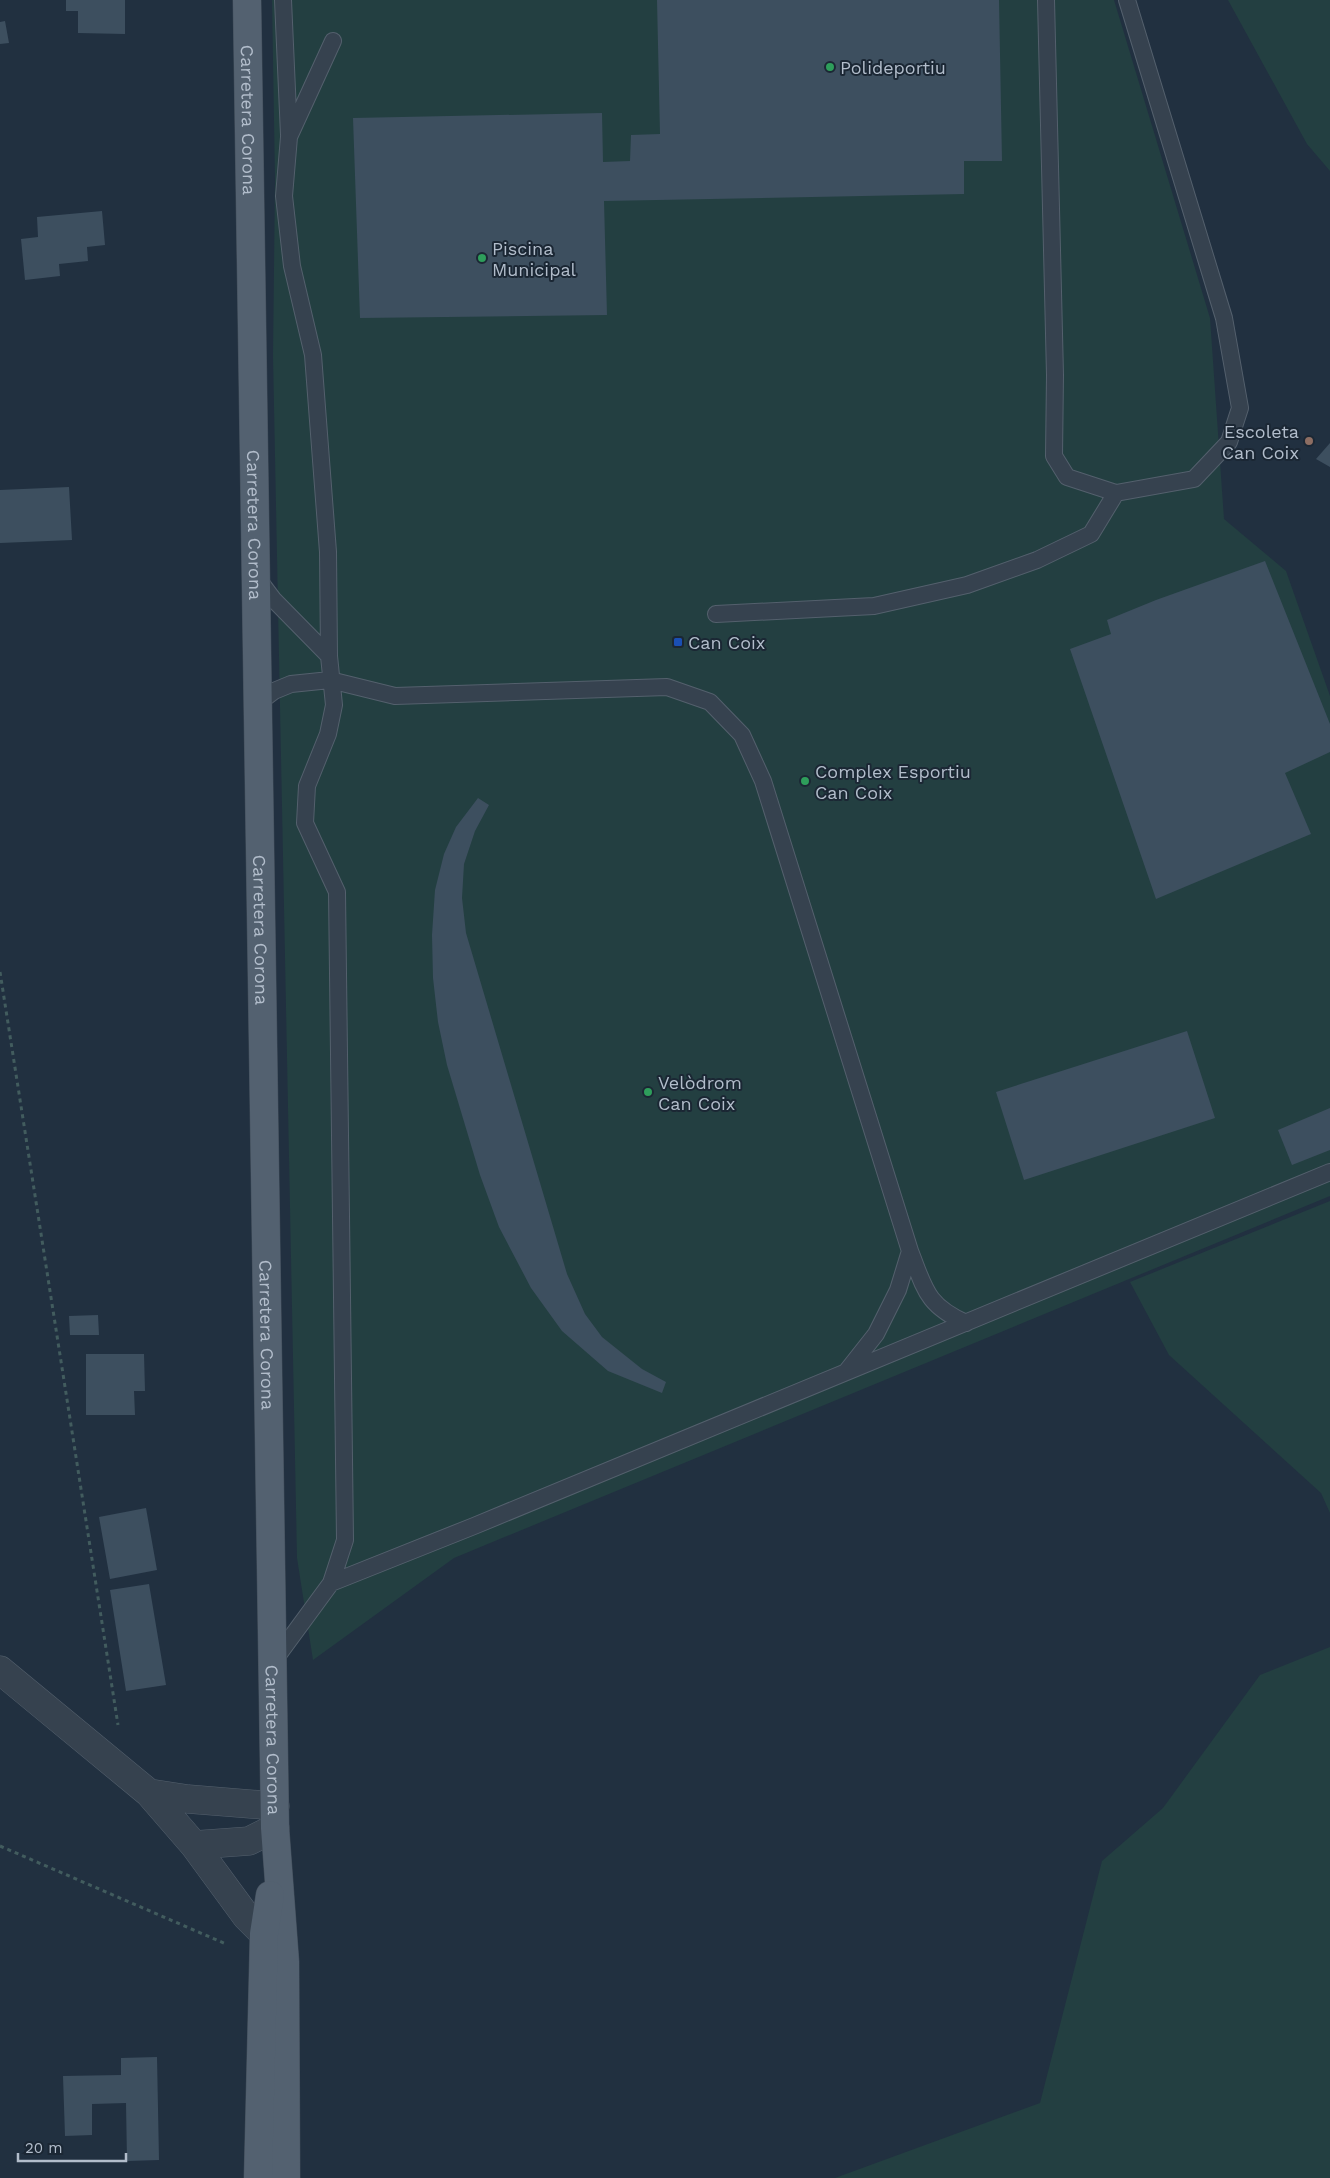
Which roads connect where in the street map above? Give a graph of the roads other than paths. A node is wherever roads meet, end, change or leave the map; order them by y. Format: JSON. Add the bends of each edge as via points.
{"nodes":[{"id":1,"x":247,"y":0,"type":"edge"},
{"id":2,"x":284,"y":0,"type":"edge"},
{"id":3,"x":1046,"y":0,"type":"edge"},
{"id":4,"x":1126,"y":0,"type":"edge"},
{"id":5,"x":334,"y":42,"type":"dead end"},
{"id":6,"x":289,"y":137,"type":"junction"},
{"id":7,"x":1116,"y":493,"type":"junction"},
{"id":8,"x":256,"y":576,"type":"junction"},
{"id":9,"x":716,"y":614,"type":"dead end"},
{"id":10,"x":329,"y":656,"type":"junction"},
{"id":11,"x":330,"y":680,"type":"junction"},
{"id":12,"x":258,"y":703,"type":"junction"},
{"id":13,"x":1330,"y":1172,"type":"edge"},
{"id":14,"x":910,"y":1251,"type":"junction"},
{"id":15,"x":966,"y":1323,"type":"junction"},
{"id":16,"x":846,"y":1372,"type":"junction"},
{"id":17,"x":331,"y":1583,"type":"junction"},
{"id":18,"x":272,"y":1663,"type":"junction"},
{"id":19,"x":0,"y":1670,"type":"edge"},
{"id":20,"x":149,"y":1793,"type":"junction"},
{"id":21,"x":275,"y":1817,"type":"junction"},
{"id":22,"x":194,"y":1845,"type":"junction"},
{"id":23,"x":276,"y":1861,"type":"junction"},
{"id":24,"x":263,"y":1947,"type":"junction"},
{"id":25,"x":258,"y":2178,"type":"edge"},
{"id":26,"x":286,"y":2178,"type":"edge"}],
"edges":[{"from":1,"to":8,"type":"main road","name":"Carretera Corona"},
{"from":2,"to":6,"type":"lane"},
{"from":3,"to":7,"type":"lane","via":[[1054,456],[1067,477]]},
{"from":4,"to":7,"type":"lane","via":[[1224,318],[1240,408],[1229,442],[1194,479]]},
{"from":5,"to":6,"type":"lane"},
{"from":6,"to":10,"type":"lane","via":[[284,196],[292,266],[313,355],[328,552]]},
{"from":7,"to":9,"type":"lane","via":[[1091,534],[1038,560],[967,585],[874,606]]},
{"from":8,"to":10,"type":"lane","via":[[272,599]]},
{"from":8,"to":12,"type":"main road","name":"Carretera Corona"},
{"from":10,"to":11,"type":"lane"},
{"from":11,"to":12,"type":"lane","via":[[291,684]]},
{"from":11,"to":14,"type":"lane","via":[[395,696],[667,687],[710,702],[742,736],[763,781]]},
{"from":11,"to":17,"type":"lane","via":[[334,705],[328,734],[307,786],[305,823],[337,892],[345,1540]]},
{"from":12,"to":18,"type":"main road","name":"Carretera Corona"},
{"from":13,"to":15,"type":"lane"},
{"from":14,"to":15,"type":"lane","via":[[927,1294],[935,1305]]},
{"from":14,"to":16,"type":"lane","via":[[898,1290],[876,1334]]},
{"from":15,"to":16,"type":"lane"},
{"from":16,"to":17,"type":"lane"},
{"from":17,"to":18,"type":"lane"},
{"from":18,"to":21,"type":"main road","name":"Carretera Corona"},
{"from":19,"to":20,"type":"street"},
{"from":20,"to":21,"type":"street"},
{"from":20,"to":22,"type":"street"},
{"from":21,"to":22,"type":"street","via":[[249,1841]]},
{"from":21,"to":23,"type":"main road","name":"Carretera Corona"},
{"from":22,"to":24,"type":"street","via":[[246,1916]]},
{"from":23,"to":24,"type":"main road","name":"Carretera Corona"},
{"from":23,"to":26,"type":"main road","name":"Carretera Corona","via":[[285,1962]]},
{"from":24,"to":25,"type":"main road","name":"Carretera Corona"}]}
